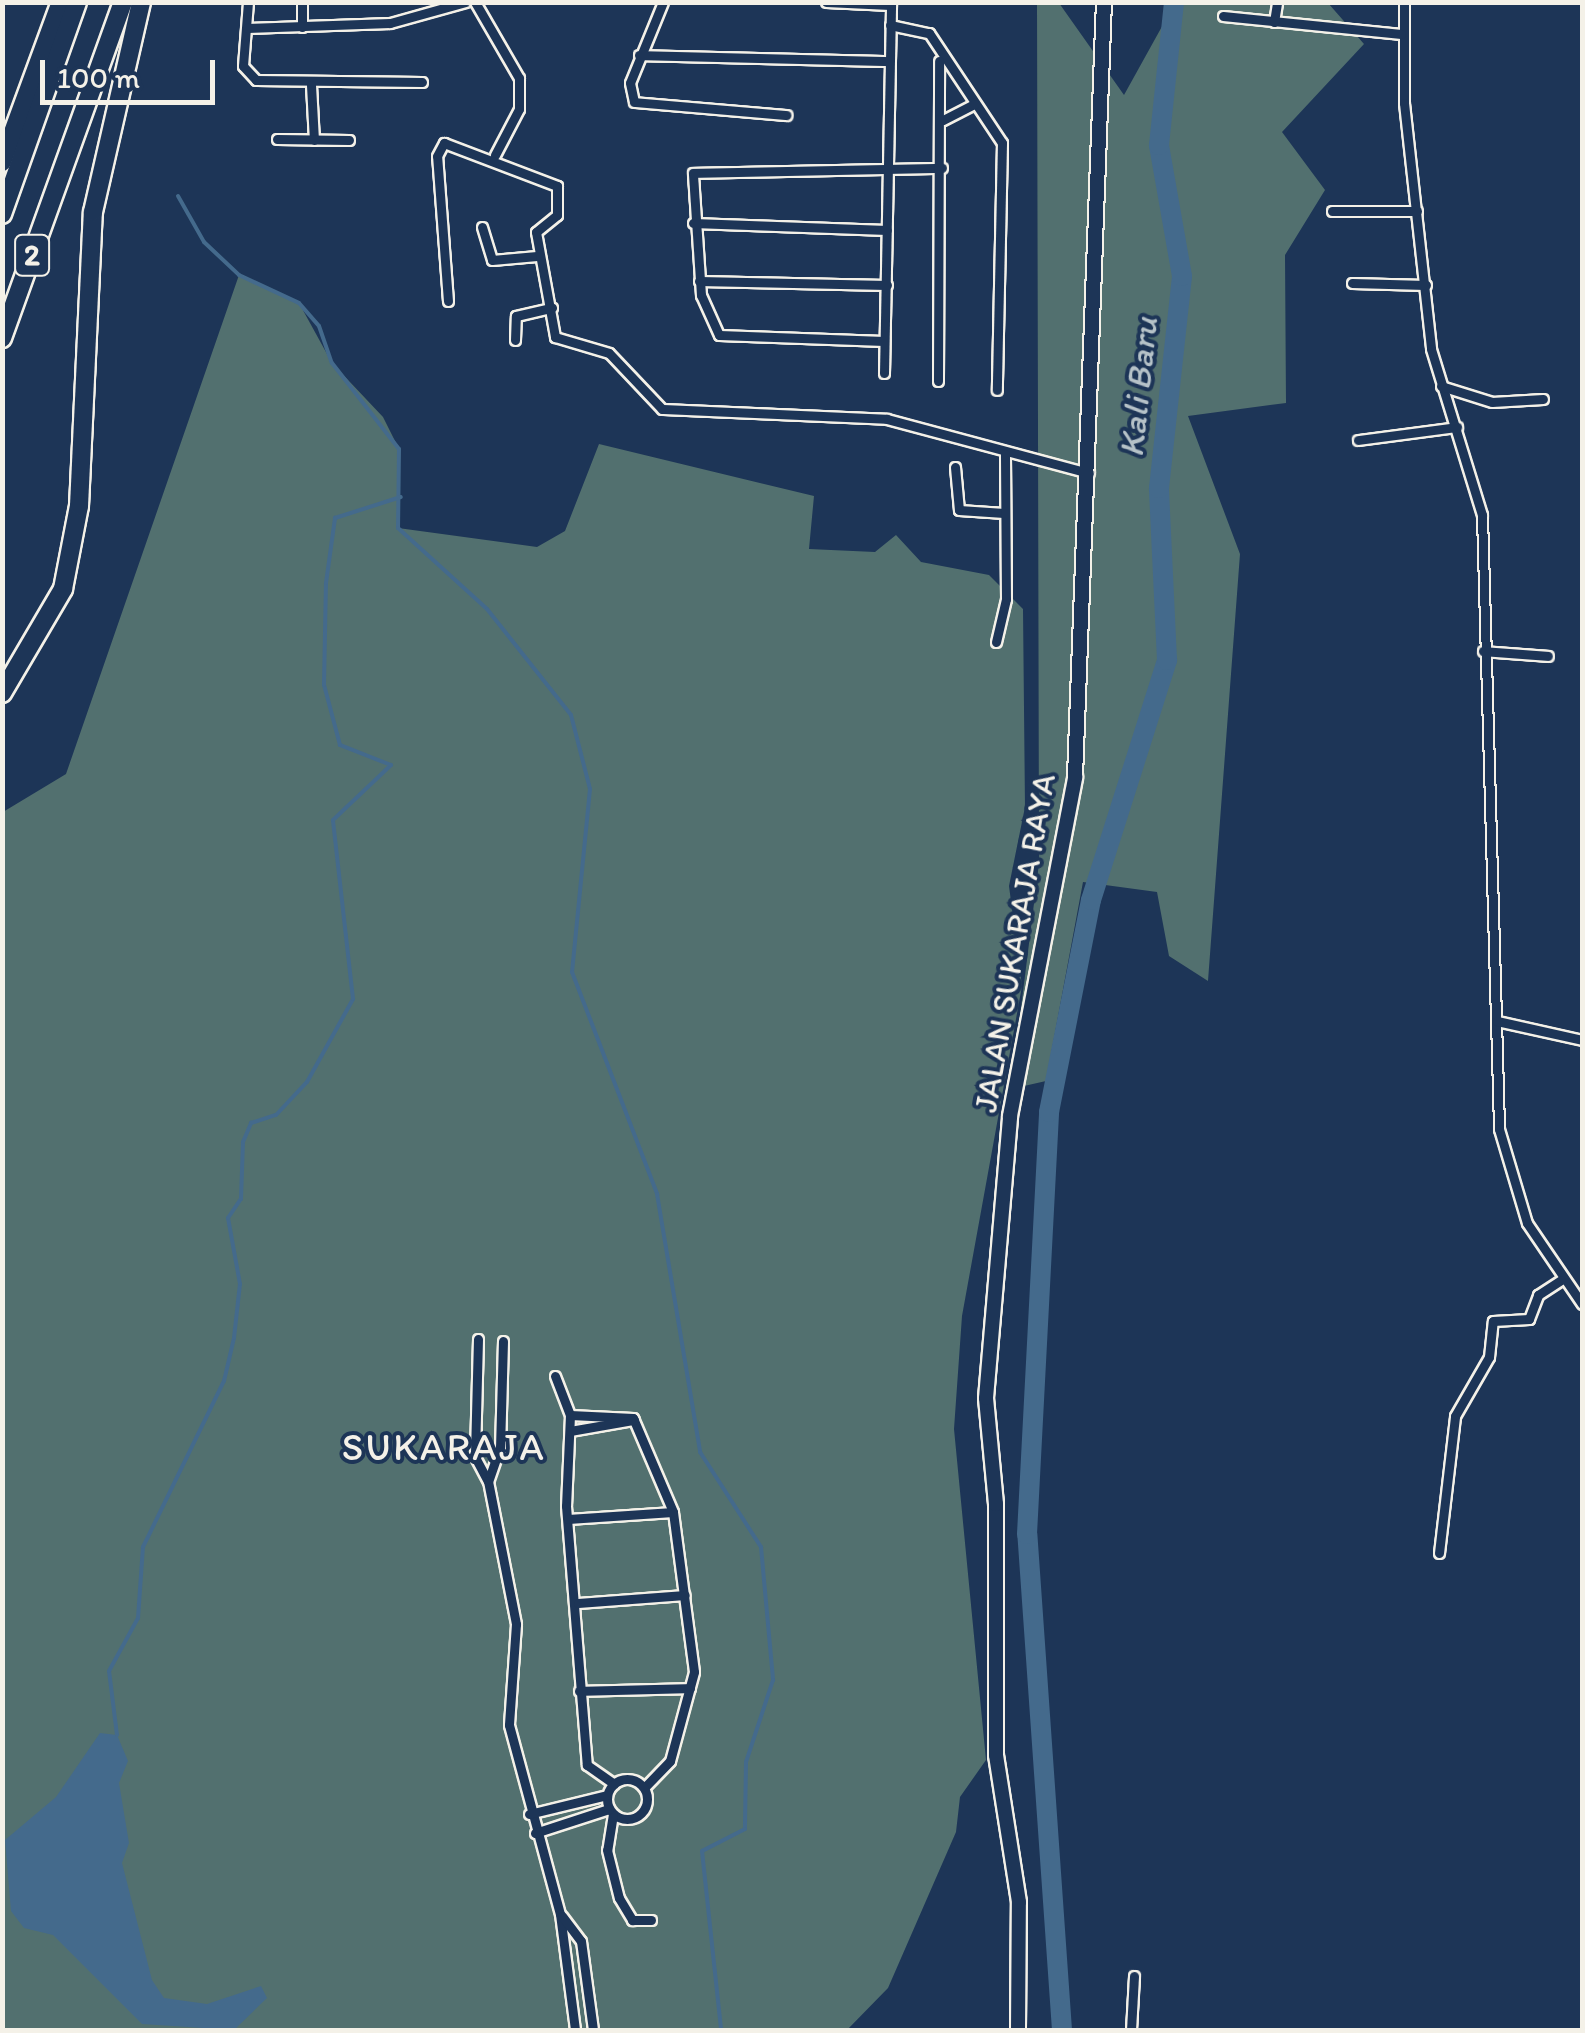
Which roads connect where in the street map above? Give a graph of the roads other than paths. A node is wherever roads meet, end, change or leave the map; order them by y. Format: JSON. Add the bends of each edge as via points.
{"nodes":[{"id":1,"x":61,"y":2,"type":"edge"},
{"id":2,"x":77,"y":2,"type":"edge"},
{"id":3,"x":123,"y":2,"type":"edge"},
{"id":4,"x":141,"y":2,"type":"edge"},
{"id":5,"x":248,"y":2,"type":"edge"},
{"id":6,"x":302,"y":2,"type":"edge"},
{"id":7,"x":465,"y":2,"type":"edge"},
{"id":8,"x":475,"y":2,"type":"edge"},
{"id":9,"x":663,"y":2,"type":"edge"},
{"id":10,"x":826,"y":2,"type":"edge"},
{"id":11,"x":1104,"y":2,"type":"edge"},
{"id":12,"x":1277,"y":2,"type":"edge"},
{"id":13,"x":1404,"y":2,"type":"edge"},
{"id":14,"x":891,"y":4,"type":"edge"},
{"id":15,"x":1223,"y":16,"type":"dead end"},
{"id":16,"x":1274,"y":22,"type":"junction"},
{"id":17,"x":890,"y":25,"type":"junction"},
{"id":18,"x":302,"y":27,"type":"junction"},
{"id":19,"x":246,"y":28,"type":"junction"},
{"id":20,"x":1400,"y":34,"type":"junction"},
{"id":21,"x":639,"y":55,"type":"junction"},
{"id":22,"x":939,"y":58,"type":"junction"},
{"id":23,"x":889,"y":61,"type":"junction"},
{"id":24,"x":422,"y":82,"type":"dead end"},
{"id":25,"x":311,"y":85,"type":"junction"},
{"id":26,"x":974,"y":104,"type":"junction"},
{"id":27,"x":786,"y":115,"type":"dead end"},
{"id":28,"x":943,"y":120,"type":"junction"},
{"id":29,"x":277,"y":140,"type":"dead end"},
{"id":30,"x":314,"y":140,"type":"junction"},
{"id":31,"x":349,"y":140,"type":"dead end"},
{"id":32,"x":495,"y":155,"type":"junction"},
{"id":33,"x":2,"y":162,"type":"edge"},
{"id":34,"x":890,"y":168,"type":"junction"},
{"id":35,"x":942,"y":168,"type":"junction"},
{"id":36,"x":1416,"y":210,"type":"junction"},
{"id":37,"x":1332,"y":211,"type":"dead end"},
{"id":38,"x":2,"y":214,"type":"edge"},
{"id":39,"x":693,"y":223,"type":"junction"},
{"id":40,"x":482,"y":227,"type":"dead end"},
{"id":41,"x":887,"y":230,"type":"junction"},
{"id":42,"x":537,"y":256,"type":"junction"},
{"id":43,"x":700,"y":282,"type":"junction"},
{"id":44,"x":1352,"y":282,"type":"dead end"},
{"id":45,"x":887,"y":284,"type":"junction"},
{"id":46,"x":1426,"y":285,"type":"junction"},
{"id":47,"x":448,"y":301,"type":"dead end"},
{"id":48,"x":552,"y":308,"type":"junction"},
{"id":49,"x":2,"y":338,"type":"edge"},
{"id":50,"x":515,"y":340,"type":"dead end"},
{"id":51,"x":884,"y":342,"type":"junction"},
{"id":52,"x":884,"y":373,"type":"dead end"},
{"id":53,"x":938,"y":381,"type":"dead end"},
{"id":54,"x":1441,"y":386,"type":"junction"},
{"id":55,"x":996,"y":390,"type":"dead end"},
{"id":56,"x":1543,"y":399,"type":"dead end"},
{"id":57,"x":1457,"y":427,"type":"junction"},
{"id":58,"x":1358,"y":440,"type":"dead end"},
{"id":59,"x":1004,"y":454,"type":"junction"},
{"id":60,"x":956,"y":467,"type":"dead end"},
{"id":61,"x":1089,"y":473,"type":"junction"},
{"id":62,"x":1004,"y":513,"type":"junction"},
{"id":63,"x":996,"y":642,"type":"dead end"},
{"id":64,"x":1483,"y":652,"type":"junction"},
{"id":65,"x":1548,"y":656,"type":"dead end"},
{"id":66,"x":2,"y":693,"type":"edge"},
{"id":67,"x":1497,"y":1021,"type":"junction"},
{"id":68,"x":1582,"y":1040,"type":"edge"},
{"id":69,"x":1561,"y":1280,"type":"junction"},
{"id":70,"x":1582,"y":1304,"type":"edge"},
{"id":71,"x":478,"y":1339,"type":"dead end"},
{"id":72,"x":503,"y":1341,"type":"dead end"},
{"id":73,"x":555,"y":1376,"type":"dead end"},
{"id":74,"x":570,"y":1415,"type":"junction"},
{"id":75,"x":634,"y":1420,"type":"junction"},
{"id":76,"x":570,"y":1431,"type":"junction"},
{"id":77,"x":488,"y":1481,"type":"junction"},
{"id":78,"x":674,"y":1512,"type":"junction"},
{"id":79,"x":568,"y":1518,"type":"junction"},
{"id":80,"x":1439,"y":1554,"type":"dead end"},
{"id":81,"x":685,"y":1596,"type":"junction"},
{"id":82,"x":578,"y":1603,"type":"junction"},
{"id":83,"x":690,"y":1688,"type":"junction"},
{"id":84,"x":580,"y":1691,"type":"junction"},
{"id":85,"x":614,"y":1784,"type":"junction"},
{"id":86,"x":644,"y":1788,"type":"junction"},
{"id":87,"x":607,"y":1795,"type":"junction"},
{"id":88,"x":611,"y":1812,"type":"junction"},
{"id":89,"x":529,"y":1814,"type":"junction"},
{"id":90,"x":535,"y":1833,"type":"junction"},
{"id":91,"x":560,"y":1914,"type":"junction"},
{"id":92,"x":651,"y":1920,"type":"dead end"},
{"id":93,"x":1134,"y":1976,"type":"dead end"},
{"id":94,"x":574,"y":2030,"type":"edge"},
{"id":95,"x":592,"y":2030,"type":"edge"},
{"id":96,"x":1018,"y":2030,"type":"edge"},
{"id":97,"x":1132,"y":2030,"type":"edge"}],
"edges":[{"from":1,"to":33,"type":"highway"},
{"from":2,"to":38,"type":"highway","number":"2"},
{"from":3,"to":49,"type":"highway","number":"2"},
{"from":4,"to":66,"type":"highway","via":[[93,212],[69,556],[39,639]]},
{"from":5,"to":19,"type":"street"},
{"from":6,"to":18,"type":"street"},
{"from":7,"to":18,"type":"street","via":[[390,23]]},
{"from":8,"to":32,"type":"street","via":[[519,78],[518,109]]},
{"from":9,"to":21,"type":"street"},
{"from":10,"to":14,"type":"street"},
{"from":11,"to":61,"type":"street","name":"JALAN SUKARAJA RAYA","via":[[1086,300]]},
{"from":12,"to":16,"type":"street"},
{"from":13,"to":20,"type":"street"},
{"from":14,"to":17,"type":"street"},
{"from":15,"to":16,"type":"street"},
{"from":16,"to":20,"type":"street"},
{"from":17,"to":22,"type":"street","via":[[921,28]]},
{"from":17,"to":23,"type":"street"},
{"from":18,"to":19,"type":"street"},
{"from":19,"to":25,"type":"street","via":[[247,73]]},
{"from":20,"to":36,"type":"street"},
{"from":21,"to":23,"type":"street"},
{"from":21,"to":27,"type":"street","via":[[630,82],[642,108]]},
{"from":22,"to":26,"type":"street"},
{"from":22,"to":28,"type":"street"},
{"from":23,"to":34,"type":"street"},
{"from":24,"to":25,"type":"street"},
{"from":25,"to":30,"type":"street"},
{"from":26,"to":28,"type":"street"},
{"from":26,"to":55,"type":"street","via":[[1004,150]]},
{"from":28,"to":35,"type":"street"},
{"from":29,"to":30,"type":"street"},
{"from":30,"to":31,"type":"street"},
{"from":32,"to":42,"type":"street","via":[[559,188],[557,215],[536,232]]},
{"from":32,"to":47,"type":"street","via":[[438,148]]},
{"from":34,"to":35,"type":"street"},
{"from":34,"to":39,"type":"street","via":[[702,166],[691,184]]},
{"from":34,"to":41,"type":"street"},
{"from":35,"to":53,"type":"street"},
{"from":36,"to":37,"type":"street"},
{"from":36,"to":46,"type":"street"},
{"from":39,"to":41,"type":"street"},
{"from":39,"to":43,"type":"street"},
{"from":40,"to":42,"type":"street","via":[[492,260]]},
{"from":41,"to":45,"type":"street"},
{"from":42,"to":48,"type":"street"},
{"from":43,"to":45,"type":"street"},
{"from":43,"to":51,"type":"street","via":[[714,330],[726,338]]},
{"from":44,"to":46,"type":"street"},
{"from":45,"to":51,"type":"street"},
{"from":46,"to":54,"type":"street"},
{"from":48,"to":50,"type":"street","via":[[516,316]]},
{"from":48,"to":59,"type":"street","via":[[555,338],[608,353],[662,409],[887,419]]},
{"from":51,"to":52,"type":"street"},
{"from":54,"to":56,"type":"street","via":[[1492,402]]},
{"from":54,"to":57,"type":"street"},
{"from":57,"to":58,"type":"street"},
{"from":57,"to":64,"type":"street","via":[[1482,515]]},
{"from":59,"to":61,"type":"street"},
{"from":59,"to":62,"type":"street"},
{"from":60,"to":62,"type":"street","via":[[958,510]]},
{"from":61,"to":96,"type":"street","name":"JALAN SUKARAJA RAYA","via":[[1070,820],[1010,1116],[986,1398],[999,1772],[1018,1902]]},
{"from":62,"to":63,"type":"street"},
{"from":64,"to":65,"type":"street"},
{"from":64,"to":67,"type":"street"},
{"from":67,"to":68,"type":"street"},
{"from":67,"to":69,"type":"street","via":[[1504,1162]]},
{"from":69,"to":70,"type":"street"},
{"from":69,"to":80,"type":"street","via":[[1538,1296],[1529,1318],[1492,1322],[1489,1357],[1451,1432]]},
{"from":71,"to":77,"type":"street","via":[[476,1457]]},
{"from":72,"to":77,"type":"street","via":[[500,1447]]},
{"from":73,"to":74,"type":"street"},
{"from":74,"to":75,"type":"street"},
{"from":74,"to":76,"type":"street"},
{"from":75,"to":76,"type":"street"},
{"from":75,"to":78,"type":"street"},
{"from":76,"to":79,"type":"street"},
{"from":77,"to":89,"type":"street","via":[[516,1624],[508,1710]]},
{"from":78,"to":79,"type":"street"},
{"from":78,"to":81,"type":"street"},
{"from":79,"to":82,"type":"street"},
{"from":81,"to":82,"type":"street"},
{"from":81,"to":83,"type":"street"},
{"from":82,"to":84,"type":"street"},
{"from":83,"to":84,"type":"street"},
{"from":83,"to":86,"type":"street","via":[[670,1762]]},
{"from":84,"to":85,"type":"street","via":[[587,1765]]},
{"from":85,"to":86,"type":"street","via":[[630,1779]]},
{"from":85,"to":87,"type":"street"},
{"from":86,"to":88,"type":"street","via":[[638,1817]]},
{"from":87,"to":88,"type":"street"},
{"from":87,"to":89,"type":"street"},
{"from":88,"to":90,"type":"street"},
{"from":88,"to":92,"type":"street","via":[[608,1850],[619,1898],[632,1920]]},
{"from":89,"to":90,"type":"street"},
{"from":90,"to":91,"type":"street"},
{"from":91,"to":94,"type":"street"},
{"from":91,"to":95,"type":"street","via":[[581,1941]]},
{"from":93,"to":97,"type":"street"}]}
